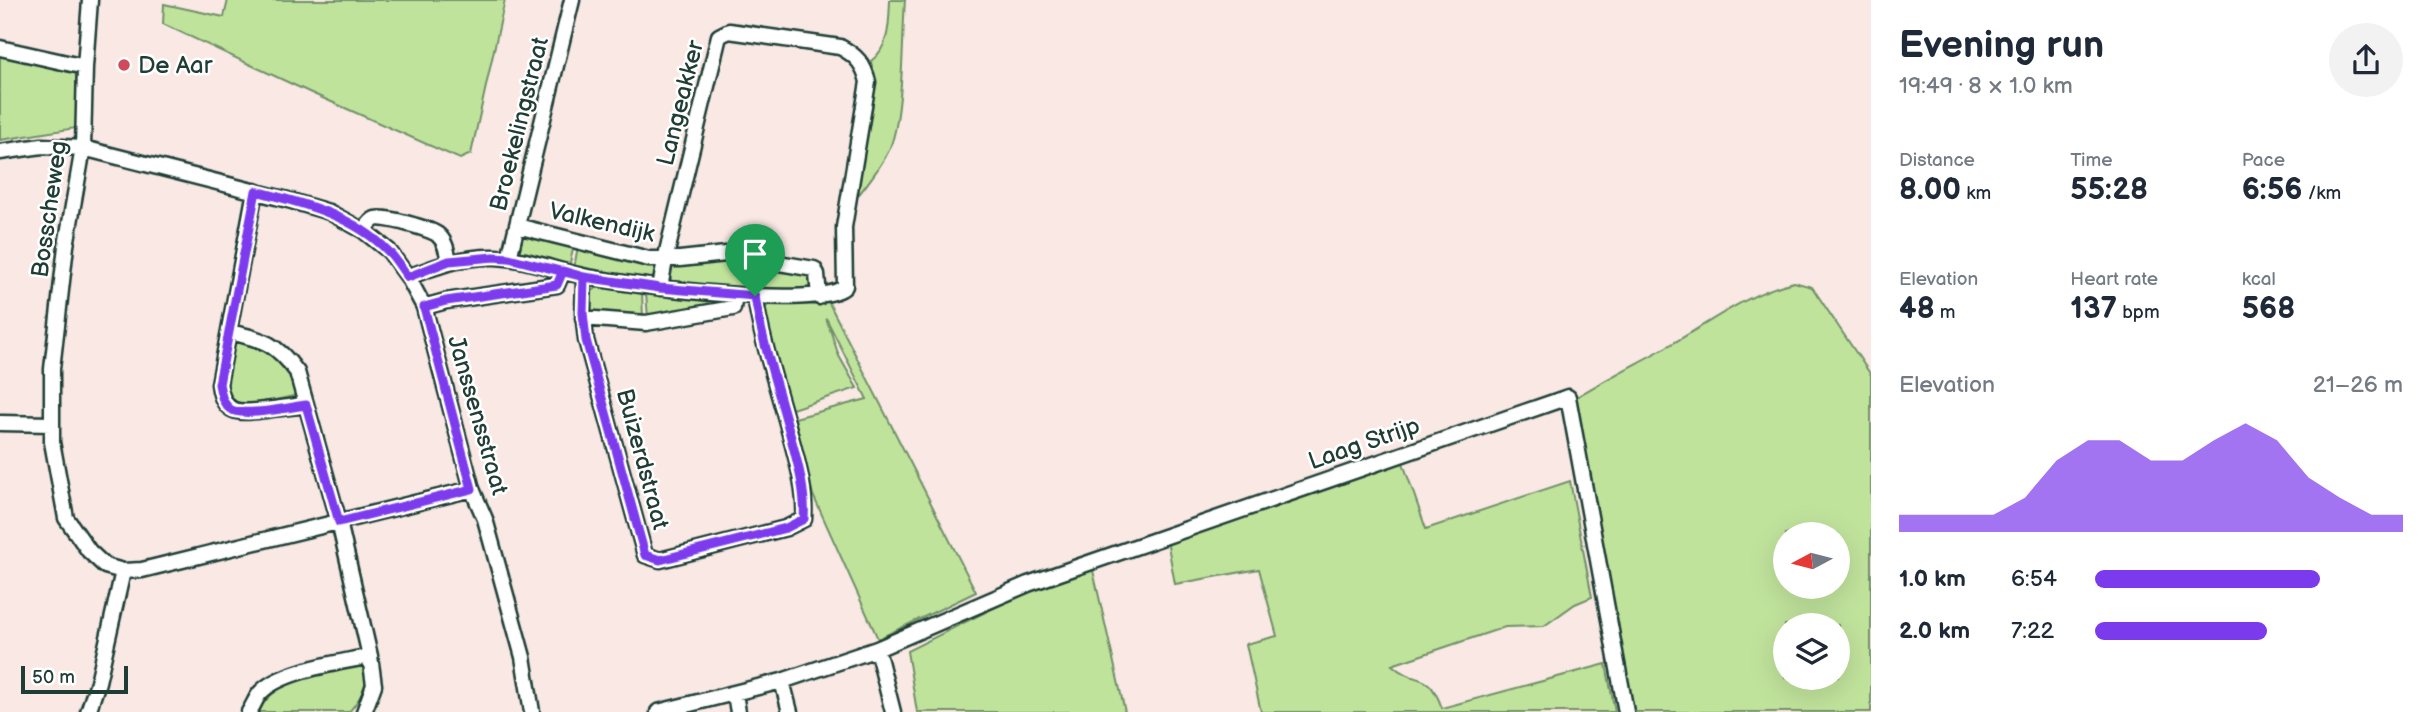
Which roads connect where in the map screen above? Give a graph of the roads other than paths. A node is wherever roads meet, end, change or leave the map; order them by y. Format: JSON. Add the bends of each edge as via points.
{"nodes":[{"id":1,"x":90,"y":0,"type":"edge"},
{"id":2,"x":572,"y":0,"type":"edge"},
{"id":3,"x":0,"y":48,"type":"edge"},
{"id":4,"x":85,"y":67,"type":"junction"},
{"id":5,"x":83,"y":148,"type":"junction"},
{"id":6,"x":0,"y":152,"type":"edge"},
{"id":7,"x":256,"y":191,"type":"junction"},
{"id":8,"x":517,"y":226,"type":"junction"},
{"id":9,"x":364,"y":231,"type":"junction"},
{"id":10,"x":509,"y":258,"type":"junction"},
{"id":11,"x":665,"y":260,"type":"junction"},
{"id":12,"x":449,"y":261,"type":"junction"},
{"id":13,"x":563,"y":271,"type":"junction"},
{"id":14,"x":408,"y":277,"type":"junction"},
{"id":15,"x":584,"y":277,"type":"junction"},
{"id":16,"x":660,"y":288,"type":"junction"},
{"id":17,"x":735,"y":295,"type":"junction"},
{"id":18,"x":755,"y":296,"type":"junction"},
{"id":19,"x":820,"y":296,"type":"junction"},
{"id":20,"x":424,"y":307,"type":"junction"},
{"id":21,"x":583,"y":318,"type":"junction"},
{"id":22,"x":230,"y":332,"type":"junction"},
{"id":23,"x":306,"y":405,"type":"junction"},
{"id":24,"x":0,"y":423,"type":"edge"},
{"id":25,"x":52,"y":424,"type":"junction"},
{"id":26,"x":472,"y":489,"type":"junction"},
{"id":27,"x":339,"y":522,"type":"junction"},
{"id":28,"x":122,"y":571,"type":"junction"},
{"id":29,"x":877,"y":649,"type":"junction"},
{"id":30,"x":370,"y":656,"type":"junction"},
{"id":31,"x":782,"y":681,"type":"junction"},
{"id":32,"x":735,"y":694,"type":"junction"},
{"id":33,"x":88,"y":712,"type":"edge"},
{"id":34,"x":249,"y":712,"type":"edge"},
{"id":35,"x":364,"y":712,"type":"edge"},
{"id":36,"x":532,"y":712,"type":"edge"},
{"id":37,"x":658,"y":712,"type":"edge"},
{"id":38,"x":738,"y":712,"type":"edge"},
{"id":39,"x":790,"y":712,"type":"edge"},
{"id":40,"x":893,"y":712,"type":"edge"},
{"id":41,"x":1626,"y":712,"type":"edge"}],
"edges":[{"from":1,"to":4,"type":"street","name":"Bosscheweg"},
{"from":2,"to":8,"type":"street","name":"Broekelingstraat"},
{"from":3,"to":4,"type":"street"},
{"from":4,"to":5,"type":"street","name":"Bosscheweg"},
{"from":5,"to":6,"type":"street","name":"Janssensstraat","via":[[42,146]]},
{"from":5,"to":7,"type":"street","name":"Janssensstraat"},
{"from":5,"to":25,"type":"street","name":"Bosscheweg","via":[[61,287],[52,369]]},
{"from":7,"to":9,"type":"street","name":"Janssensstraat","via":[[329,212]]},
{"from":7,"to":22,"type":"street"},
{"from":8,"to":10,"type":"street","name":"Broekelingstraat"},
{"from":8,"to":11,"type":"street","name":"Valkendijk"},
{"from":9,"to":12,"type":"street","via":[[373,219],[381,217],[428,229],[442,239]]},
{"from":9,"to":14,"type":"street","name":"Janssensstraat","via":[[389,251]]},
{"from":10,"to":12,"type":"street"},
{"from":10,"to":13,"type":"street"},
{"from":11,"to":16,"type":"street","name":"Langeakker"},
{"from":11,"to":19,"type":"street","name":"Valkendijk","via":[[726,254],[814,269]]},
{"from":11,"to":19,"type":"street","name":"Langeakker","via":[[719,36],[729,31],[840,47],[861,62],[868,82],[844,227],[845,286],[841,292]]},
{"from":12,"to":14,"type":"street"},
{"from":13,"to":15,"type":"street"},
{"from":13,"to":20,"type":"street","via":[[557,285]]},
{"from":14,"to":20,"type":"street","name":"Janssensstraat"},
{"from":15,"to":16,"type":"street"},
{"from":15,"to":21,"type":"street","name":"Buizerdstraat"},
{"from":16,"to":17,"type":"street"},
{"from":17,"to":18,"type":"street"},
{"from":17,"to":21,"type":"street","via":[[733,309],[660,321]]},
{"from":18,"to":19,"type":"street"},
{"from":18,"to":21,"type":"street","name":"Buizerdstraat","via":[[796,457],[804,519],[786,528],[660,560],[645,555]]},
{"from":20,"to":26,"type":"street","name":"Janssensstraat"},
{"from":22,"to":23,"type":"street","via":[[259,339],[283,352],[297,372]]},
{"from":22,"to":23,"type":"street","via":[[219,384],[230,408],[240,413]]},
{"from":23,"to":27,"type":"street"},
{"from":24,"to":25,"type":"street"},
{"from":25,"to":28,"type":"street","name":"Bosscheweg","via":[[66,518],[89,551],[105,566]]},
{"from":26,"to":27,"type":"street"},
{"from":26,"to":36,"type":"street","name":"Janssensstraat","via":[[485,519],[520,645]]},
{"from":27,"to":28,"type":"street"},
{"from":27,"to":30,"type":"street"},
{"from":28,"to":33,"type":"street"},
{"from":29,"to":31,"type":"street","name":"Laag Strijp"},
{"from":29,"to":40,"type":"street"},
{"from":29,"to":41,"type":"street","name":"Laag Strijp","via":[[1028,584],[1568,397]]},
{"from":30,"to":34,"type":"street","via":[[293,674],[271,684]]},
{"from":30,"to":35,"type":"street","via":[[374,685]]},
{"from":31,"to":32,"type":"street","name":"Laag Strijp"},
{"from":31,"to":39,"type":"street"},
{"from":32,"to":37,"type":"street","name":"Laag Strijp"},
{"from":32,"to":38,"type":"street"}]}
